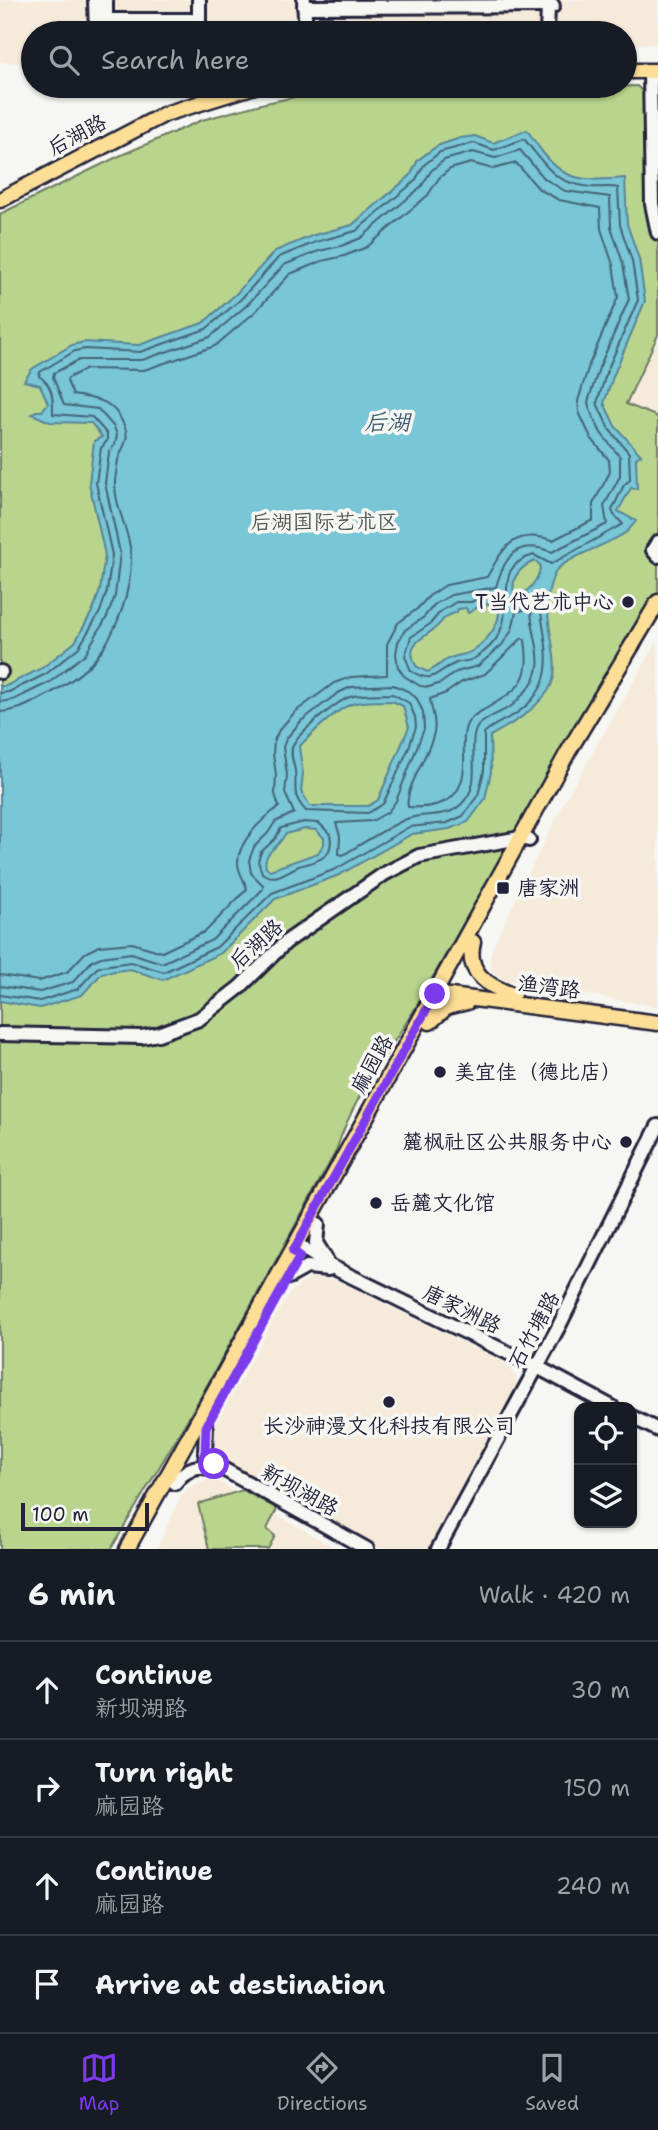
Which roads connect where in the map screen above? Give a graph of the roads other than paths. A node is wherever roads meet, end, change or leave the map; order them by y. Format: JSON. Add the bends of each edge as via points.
{"nodes":[{"id":1,"x":95,"y":0,"type":"edge"},
{"id":2,"x":106,"y":0,"type":"edge"},
{"id":3,"x":191,"y":0,"type":"edge"},
{"id":4,"x":199,"y":0,"type":"edge"},
{"id":5,"x":304,"y":3,"type":"edge"},
{"id":6,"x":512,"y":3,"type":"edge"},
{"id":7,"x":397,"y":4,"type":"edge"},
{"id":8,"x":96,"y":21,"type":"edge"},
{"id":9,"x":106,"y":21,"type":"edge"},
{"id":10,"x":191,"y":21,"type":"edge"},
{"id":11,"x":199,"y":21,"type":"edge"},
{"id":12,"x":305,"y":21,"type":"edge"},
{"id":13,"x":548,"y":21,"type":"edge"},
{"id":14,"x":637,"y":64,"type":"edge"},
{"id":15,"x":655,"y":68,"type":"edge"},
{"id":16,"x":637,"y":70,"type":"edge"},
{"id":17,"x":192,"y":98,"type":"edge"},
{"id":18,"x":212,"y":98,"type":"edge"},
{"id":19,"x":1,"y":193,"type":"edge"},
{"id":20,"x":658,"y":233,"type":"edge"},
{"id":21,"x":658,"y":542,"type":"edge"},
{"id":22,"x":658,"y":556,"type":"edge"},
{"id":23,"x":658,"y":603,"type":"edge"},
{"id":24,"x":658,"y":619,"type":"edge"},
{"id":25,"x":524,"y":839,"type":"junction"},
{"id":26,"x":473,"y":942,"type":"junction"},
{"id":27,"x":443,"y":990,"type":"junction"},
{"id":28,"x":513,"y":995,"type":"junction"},
{"id":29,"x":496,"y":1002,"type":"junction"},
{"id":30,"x":658,"y":1014,"type":"edge"},
{"id":31,"x":430,"y":1022,"type":"junction"},
{"id":32,"x":658,"y":1023,"type":"edge"},
{"id":33,"x":0,"y":1034,"type":"edge"},
{"id":34,"x":658,"y":1126,"type":"edge"},
{"id":35,"x":658,"y":1134,"type":"edge"},
{"id":36,"x":318,"y":1223,"type":"junction"},
{"id":37,"x":298,"y":1250,"type":"junction"},
{"id":38,"x":329,"y":1268,"type":"junction"},
{"id":39,"x":289,"y":1277,"type":"junction"},
{"id":40,"x":547,"y":1352,"type":"junction"},
{"id":41,"x":517,"y":1360,"type":"junction"},
{"id":42,"x":537,"y":1370,"type":"junction"},
{"id":43,"x":554,"y":1378,"type":"junction"},
{"id":44,"x":528,"y":1388,"type":"junction"},
{"id":45,"x":593,"y":1402,"type":"edge"},
{"id":46,"x":602,"y":1402,"type":"edge"},
{"id":47,"x":637,"y":1420,"type":"edge"},
{"id":48,"x":637,"y":1425,"type":"edge"},
{"id":49,"x":206,"y":1427,"type":"junction"},
{"id":50,"x":658,"y":1432,"type":"edge"},
{"id":51,"x":175,"y":1483,"type":"junction"},
{"id":52,"x":127,"y":1549,"type":"edge"},
{"id":53,"x":138,"y":1549,"type":"edge"},
{"id":54,"x":358,"y":1549,"type":"edge"},
{"id":55,"x":367,"y":1549,"type":"edge"},
{"id":56,"x":438,"y":1549,"type":"edge"},
{"id":57,"x":445,"y":1549,"type":"edge"}],
"edges":[{"from":1,"to":8,"type":"street"},
{"from":2,"to":9,"type":"street"},
{"from":3,"to":10,"type":"street"},
{"from":4,"to":11,"type":"street"},
{"from":5,"to":7,"type":"street"},
{"from":5,"to":12,"type":"street"},
{"from":6,"to":7,"type":"street"},
{"from":6,"to":13,"type":"street","via":[[550,6]]},
{"from":14,"to":15,"type":"main road"},
{"from":15,"to":16,"type":"main road"},
{"from":15,"to":20,"type":"street","via":[[652,204]]},
{"from":17,"to":19,"type":"main road","name":"后湖路","via":[[119,126]]},
{"from":18,"to":19,"type":"main road","name":"后湖路","via":[[165,114]]},
{"from":21,"to":22,"type":"street","via":[[653,550]]},
{"from":23,"to":25,"type":"main road","name":"麻园路","via":[[568,752]]},
{"from":24,"to":25,"type":"main road","name":"麻园路"},
{"from":25,"to":26,"type":"main road","name":"麻园路"},
{"from":25,"to":27,"type":"main road","name":"麻园路"},
{"from":25,"to":33,"type":"street","name":"后湖路","via":[[419,856],[384,874],[286,942],[200,1019],[142,1037]]},
{"from":26,"to":27,"type":"main road","name":"麻园路"},
{"from":26,"to":28,"type":"main road","via":[[477,974],[490,986]]},
{"from":27,"to":28,"type":"main road","name":"渔湾路"},
{"from":27,"to":29,"type":"main road","name":"渔湾路"},
{"from":27,"to":31,"type":"main road","name":"麻园路"},
{"from":27,"to":37,"type":"main road","name":"麻园路"},
{"from":28,"to":30,"type":"main road","name":"渔湾路"},
{"from":29,"to":31,"type":"main road","via":[[456,1004]]},
{"from":29,"to":32,"type":"main road","name":"渔湾路"},
{"from":31,"to":36,"type":"main road","name":"麻园路"},
{"from":34,"to":40,"type":"street","name":"石竹塘路"},
{"from":35,"to":40,"type":"street","name":"石竹塘路"},
{"from":36,"to":37,"type":"main road","name":"麻园路"},
{"from":36,"to":38,"type":"street","via":[[316,1242]]},
{"from":37,"to":38,"type":"street","name":"唐家洲路"},
{"from":37,"to":39,"type":"main road","name":"麻园路"},
{"from":37,"to":52,"type":"main road","name":"麻园路"},
{"from":38,"to":39,"type":"street","via":[[307,1268]]},
{"from":38,"to":41,"type":"street","name":"唐家洲路"},
{"from":39,"to":49,"type":"main road","name":"麻园路"},
{"from":40,"to":41,"type":"street","via":[[537,1359]]},
{"from":40,"to":42,"type":"street","name":"石竹塘路"},
{"from":40,"to":43,"type":"street"},
{"from":41,"to":42,"type":"street","name":"唐家洲路"},
{"from":41,"to":44,"type":"street","via":[[525,1370]]},
{"from":42,"to":43,"type":"street","name":"唐家洲路"},
{"from":42,"to":44,"type":"street","name":"石竹塘路"},
{"from":43,"to":44,"type":"street"},
{"from":43,"to":45,"type":"street","name":"唐家洲路"},
{"from":43,"to":46,"type":"street","name":"唐家洲路"},
{"from":44,"to":56,"type":"street","name":"石竹塘路"},
{"from":44,"to":57,"type":"street","name":"石竹塘路"},
{"from":47,"to":50,"type":"street"},
{"from":48,"to":50,"type":"street"},
{"from":49,"to":51,"type":"main road","name":"麻园路"},
{"from":49,"to":55,"type":"street","name":"新坝湖路","via":[[205,1454],[214,1464]]},
{"from":51,"to":53,"type":"main road","name":"麻园路"},
{"from":51,"to":54,"type":"street","name":"新坝湖路","via":[[190,1469],[210,1467]]}]}
